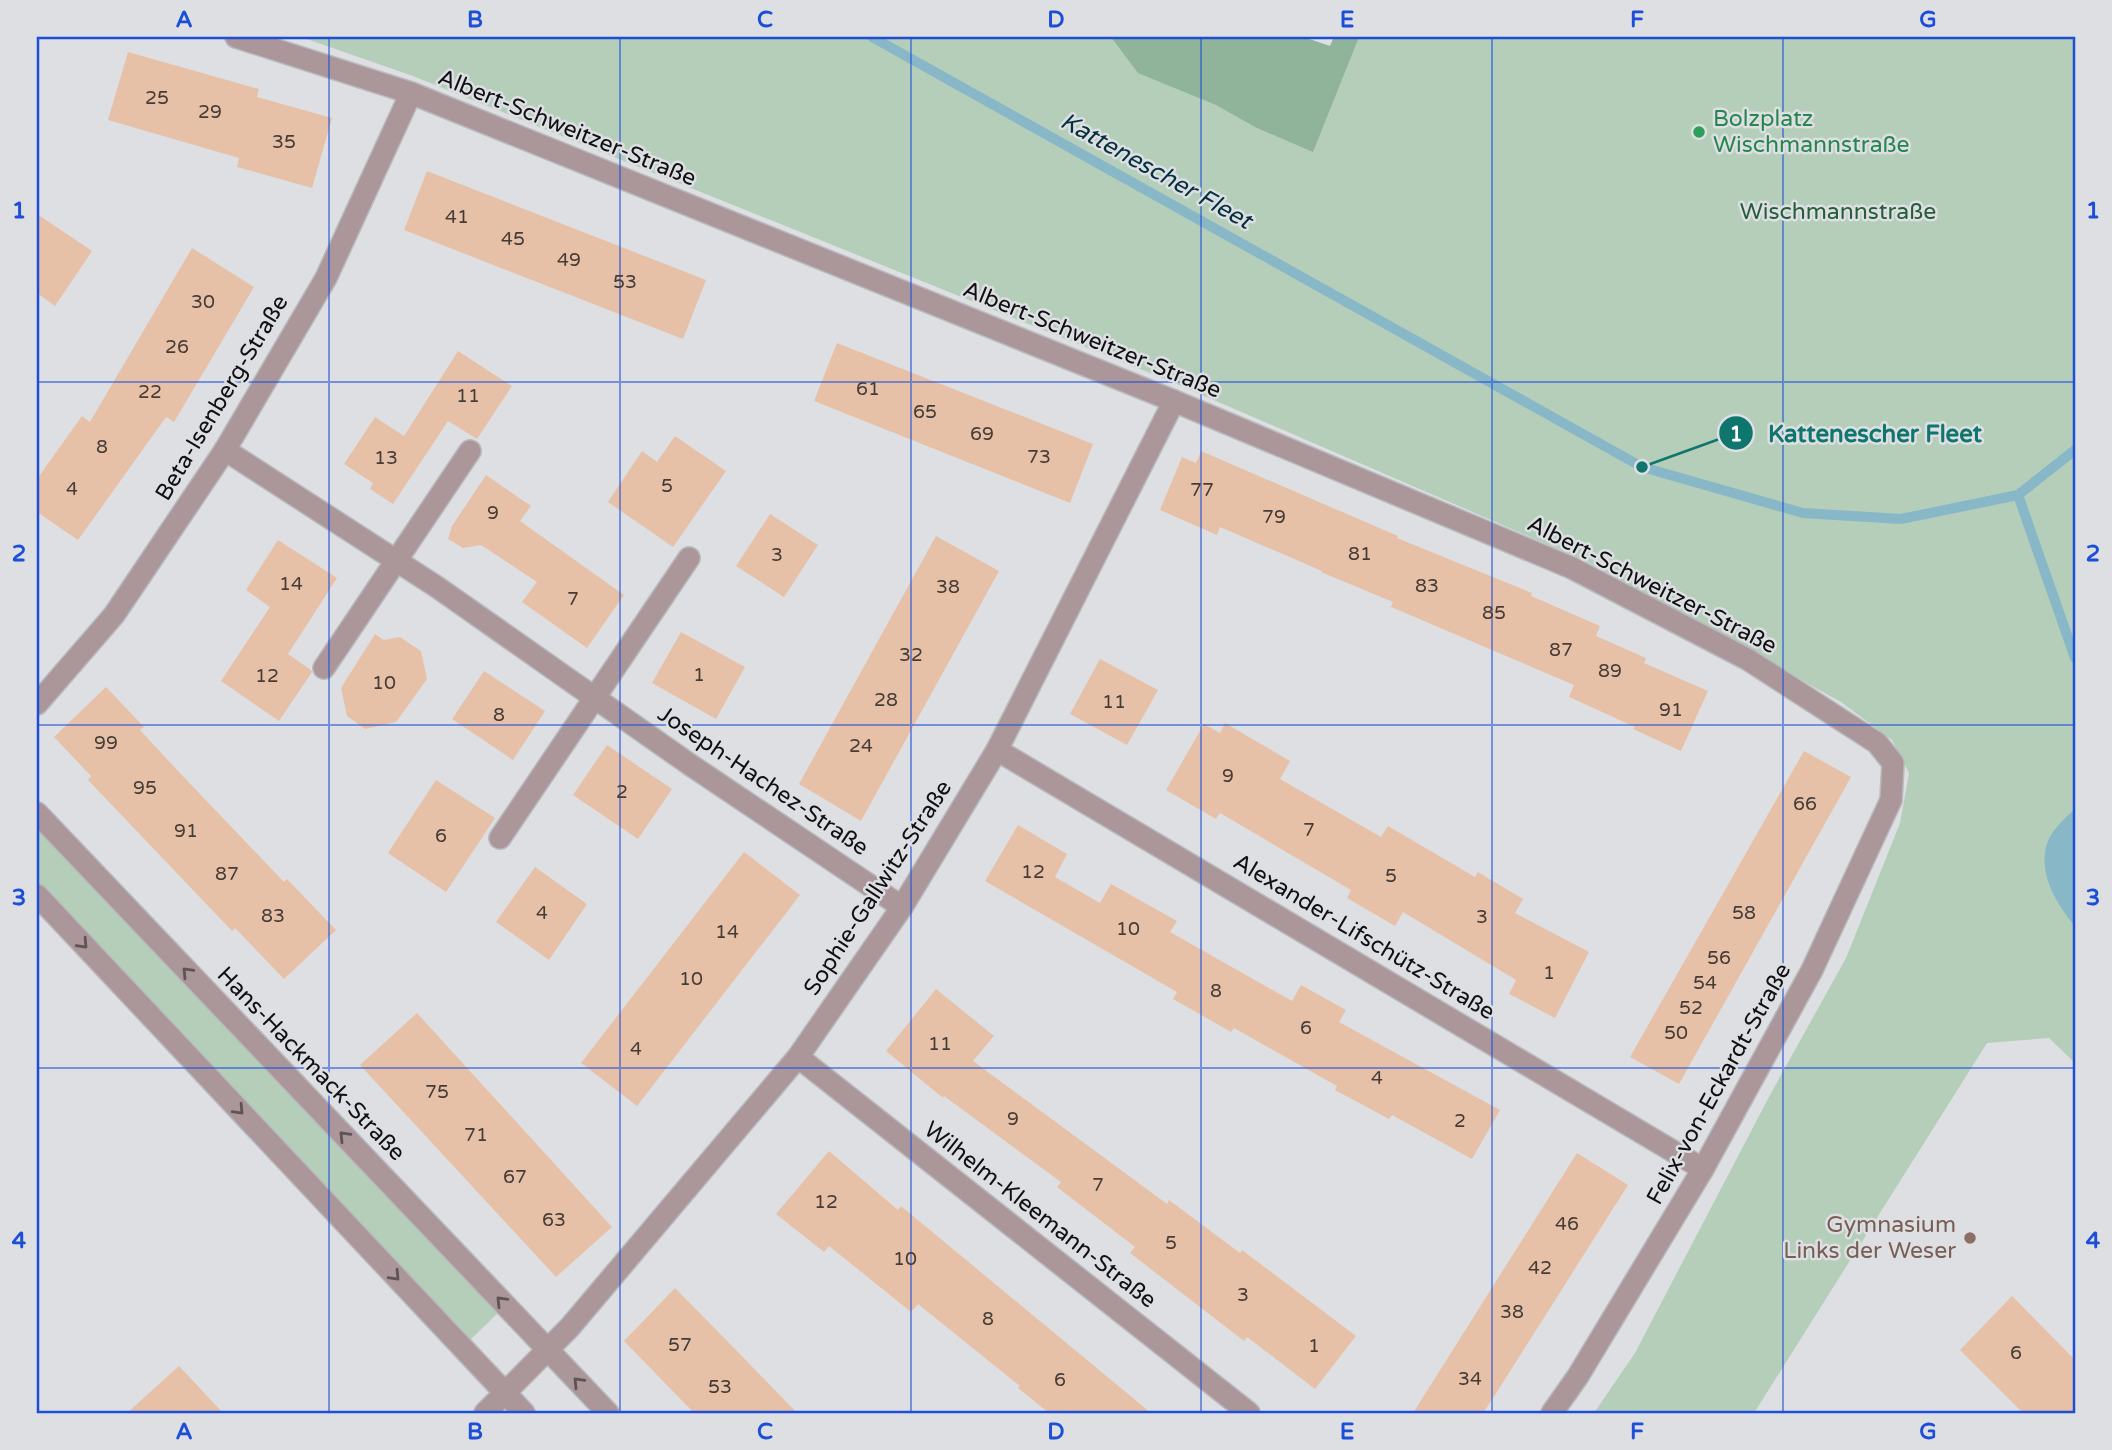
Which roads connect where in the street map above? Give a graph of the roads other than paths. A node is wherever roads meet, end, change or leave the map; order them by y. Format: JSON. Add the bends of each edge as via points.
{"nodes":[{"id":1,"x":236,"y":37,"type":"edge"},
{"id":2,"x":411,"y":93,"type":"junction"},
{"id":3,"x":1174,"y":401,"type":"junction"},
{"id":4,"x":225,"y":450,"type":"junction"},
{"id":5,"x":470,"y":451,"type":"dead end"},
{"id":6,"x":689,"y":558,"type":"dead end"},
{"id":7,"x":396,"y":561,"type":"junction"},
{"id":8,"x":324,"y":668,"type":"dead end"},
{"id":9,"x":594,"y":698,"type":"junction"},
{"id":10,"x":37,"y":704,"type":"edge"},
{"id":11,"x":997,"y":750,"type":"junction"},
{"id":12,"x":1894,"y":763,"type":"joint"},
{"id":13,"x":37,"y":813,"type":"edge"},
{"id":14,"x":500,"y":838,"type":"dead end"},
{"id":15,"x":37,"y":895,"type":"edge"},
{"id":16,"x":902,"y":906,"type":"junction"},
{"id":17,"x":798,"y":1057,"type":"junction"},
{"id":18,"x":1703,"y":1169,"type":"junction"},
{"id":19,"x":548,"y":1350,"type":"junction"},
{"id":20,"x":505,"y":1394,"type":"junction"},
{"id":21,"x":485,"y":1413,"type":"edge"},
{"id":22,"x":524,"y":1413,"type":"edge"},
{"id":23,"x":608,"y":1413,"type":"edge"},
{"id":24,"x":1249,"y":1413,"type":"edge"},
{"id":25,"x":1552,"y":1413,"type":"edge"}],
"edges":[{"from":1,"to":2,"type":"street","name":"Albert-Schweitzer-Straße"},
{"from":2,"to":3,"type":"street","name":"Albert-Schweitzer-Straße"},
{"from":2,"to":4,"type":"street","name":"Beta-Isenberg-Straße","via":[[326,278]]},
{"from":3,"to":11,"type":"street","name":"Sophie-Gallwitz-Straße"},
{"from":3,"to":12,"type":"street","name":"Albert-Schweitzer-Straße","via":[[1572,569],[1747,659],[1877,743]]},
{"from":4,"to":7,"type":"street","name":"Joseph-Hachez-Straße"},
{"from":4,"to":10,"type":"street","name":"Beta-Isenberg-Straße","via":[[114,615]]},
{"from":5,"to":7,"type":"street"},
{"from":6,"to":9,"type":"street"},
{"from":7,"to":8,"type":"street"},
{"from":7,"to":9,"type":"street","name":"Joseph-Hachez-Straße"},
{"from":9,"to":14,"type":"street"},
{"from":9,"to":16,"type":"street","name":"Joseph-Hachez-Straße"},
{"from":11,"to":16,"type":"street","name":"Sophie-Gallwitz-Straße"},
{"from":11,"to":18,"type":"street","name":"Alexander-Lifschütz-Straße"},
{"from":12,"to":18,"type":"street","name":"Felix-von-Eckardt-Straße","via":[[1891,800],[1812,970]]},
{"from":19,"to":13,"type":"street","name":"Hans-Hackmack-Straße","one_way":true},
{"from":15,"to":20,"type":"street","one_way":true},
{"from":16,"to":17,"type":"street","name":"Sophie-Gallwitz-Straße"},
{"from":17,"to":19,"type":"street","name":"Sophie-Gallwitz-Straße"},
{"from":17,"to":24,"type":"street","name":"Wilhelm-Kleemann-Straße"},
{"from":18,"to":25,"type":"street","name":"Felix-von-Eckardt-Straße"},
{"from":19,"to":20,"type":"street"},
{"from":23,"to":19,"type":"street","name":"Hans-Hackmack-Straße","one_way":true},
{"from":20,"to":21,"type":"street"},
{"from":20,"to":22,"type":"street"}]}
